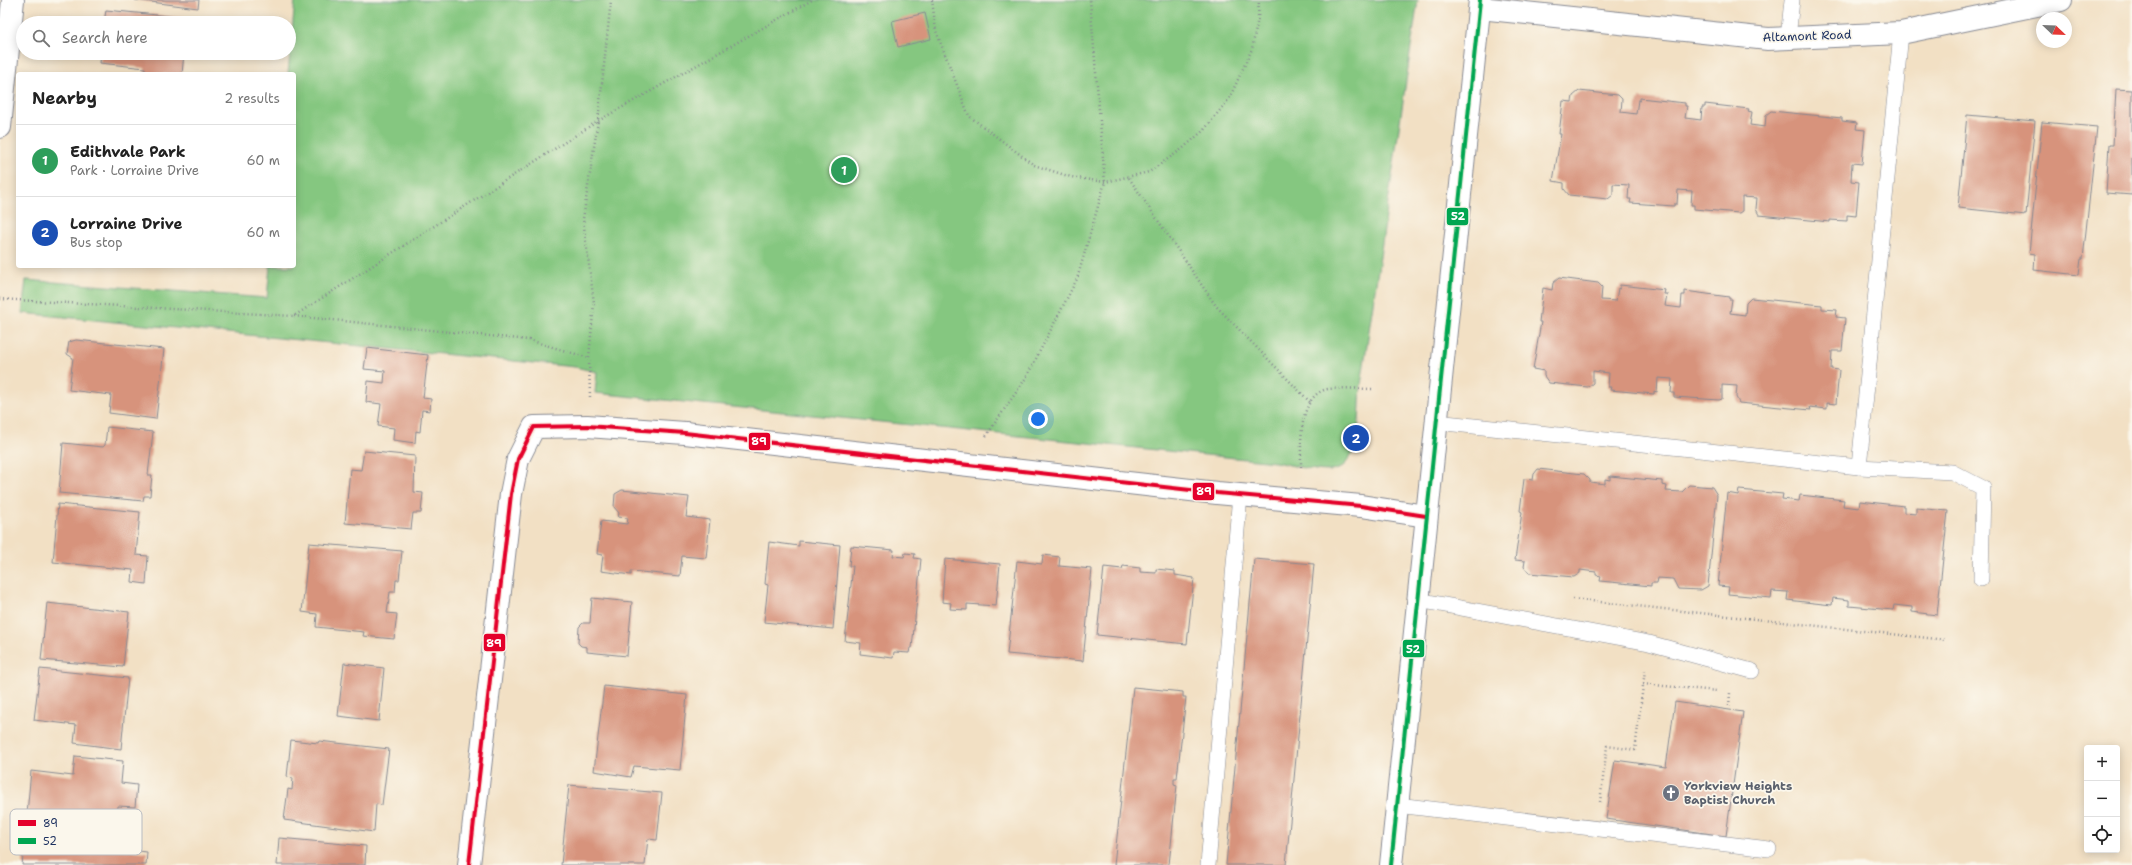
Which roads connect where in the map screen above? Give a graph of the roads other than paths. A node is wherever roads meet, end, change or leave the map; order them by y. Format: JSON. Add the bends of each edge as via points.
{"nodes":[{"id":1,"x":13,"y":0,"type":"edge"},
{"id":2,"x":1792,"y":0,"type":"edge"},
{"id":3,"x":2061,"y":0,"type":"edge"},
{"id":4,"x":1480,"y":4,"type":"edge"},
{"id":5,"x":1901,"y":32,"type":"junction"},
{"id":6,"x":1788,"y":38,"type":"junction"},
{"id":7,"x":0,"y":127,"type":"edge"},
{"id":8,"x":1436,"y":422,"type":"junction"},
{"id":9,"x":1859,"y":467,"type":"junction"},
{"id":10,"x":1240,"y":495,"type":"junction"},
{"id":11,"x":1426,"y":516,"type":"junction"},
{"id":12,"x":1982,"y":579,"type":"dead end"},
{"id":13,"x":1418,"y":600,"type":"junction"},
{"id":14,"x":1752,"y":671,"type":"dead end"},
{"id":15,"x":1397,"y":806,"type":"junction"},
{"id":16,"x":1769,"y":849,"type":"dead end"},
{"id":17,"x":469,"y":865,"type":"edge"},
{"id":18,"x":1208,"y":865,"type":"edge"},
{"id":19,"x":1391,"y":865,"type":"edge"}],
"edges":[{"from":1,"to":7,"type":"street"},
{"from":2,"to":6,"type":"lane"},
{"from":3,"to":5,"type":"street","name":"Altamont Road"},
{"from":4,"to":6,"type":"street","name":"Altamont Road","via":[[1752,37]]},
{"from":4,"to":8,"type":"street"},
{"from":5,"to":6,"type":"street","name":"Altamont Road"},
{"from":5,"to":9,"type":"lane"},
{"from":8,"to":9,"type":"lane"},
{"from":8,"to":11,"type":"street"},
{"from":9,"to":12,"type":"lane","via":[[1952,472],[1983,488]]},
{"from":10,"to":11,"type":"street","via":[[1361,506]]},
{"from":10,"to":17,"type":"street","via":[[685,433],[587,426],[534,427],[518,459],[511,494]]},
{"from":10,"to":18,"type":"lane"},
{"from":11,"to":13,"type":"street"},
{"from":13,"to":14,"type":"lane","via":[[1649,643]]},
{"from":13,"to":15,"type":"street"},
{"from":15,"to":16,"type":"lane"},
{"from":15,"to":19,"type":"street"}]}
